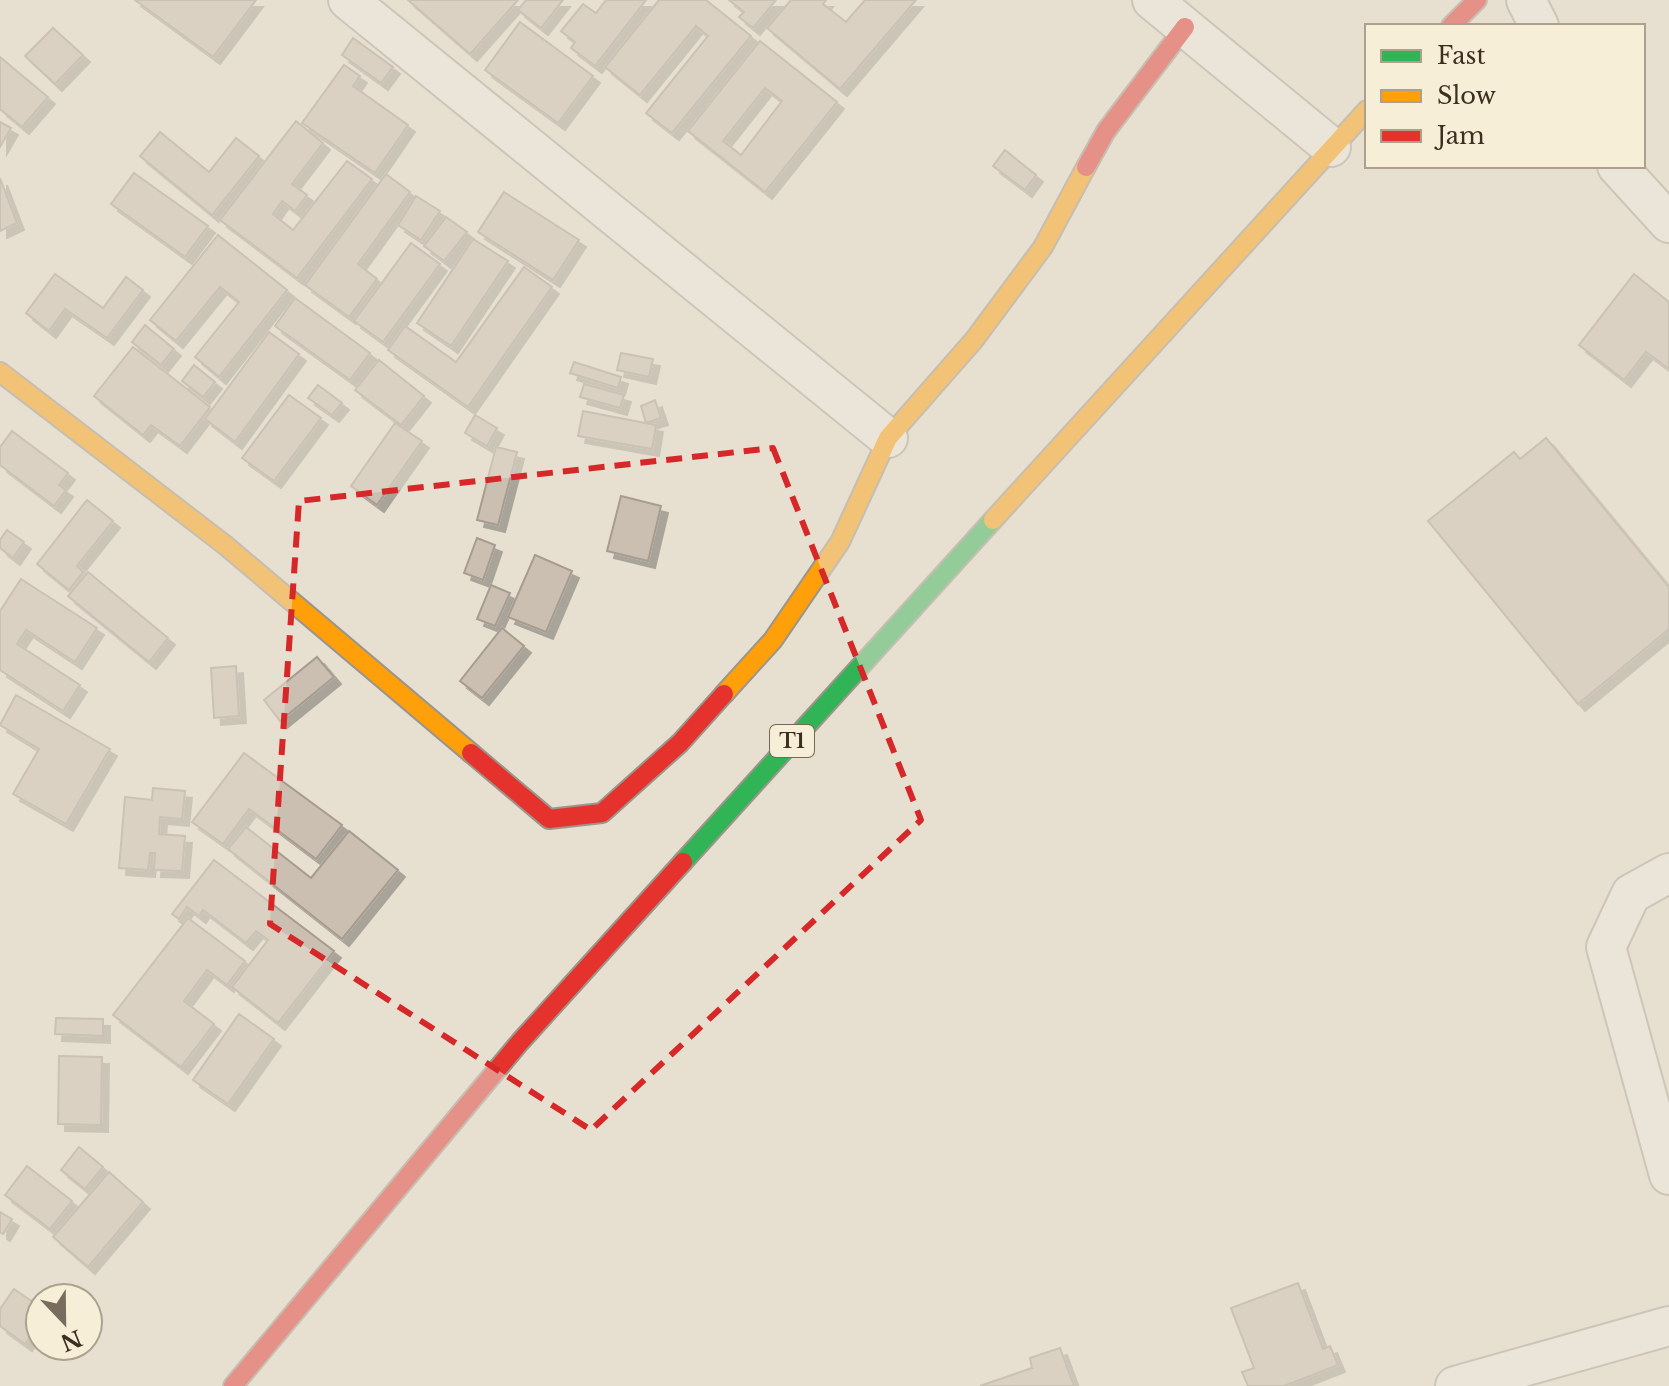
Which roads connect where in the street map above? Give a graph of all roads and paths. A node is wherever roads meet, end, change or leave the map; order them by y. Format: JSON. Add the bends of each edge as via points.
{"nodes":[{"id":1,"x":348,"y":0,"type":"edge"},
{"id":2,"x":1152,"y":0,"type":"edge"},
{"id":3,"x":1477,"y":0,"type":"edge"},
{"id":4,"x":1526,"y":0,"type":"edge"},
{"id":5,"x":1453,"y":24,"type":"edge"},
{"id":6,"x":1538,"y":24,"type":"edge"},
{"id":7,"x":1185,"y":27,"type":"junction"},
{"id":8,"x":1365,"y":112,"type":"edge"},
{"id":9,"x":1331,"y":147,"type":"junction"},
{"id":10,"x":1619,"y":168,"type":"edge"},
{"id":11,"x":1669,"y":223,"type":"edge"},
{"id":12,"x":0,"y":372,"type":"edge"},
{"id":13,"x":888,"y":438,"type":"junction"},
{"id":14,"x":1669,"y":873,"type":"edge"},
{"id":15,"x":1669,"y":1175,"type":"edge"},
{"id":16,"x":1669,"y":1326,"type":"edge"},
{"id":17,"x":233,"y":1386,"type":"edge"},
{"id":18,"x":1455,"y":1386,"type":"edge"}],
"edges":[{"from":1,"to":13,"type":"street"},
{"from":2,"to":7,"type":"street"},
{"from":3,"to":5,"type":"main road"},
{"from":4,"to":6,"type":"street"},
{"from":7,"to":9,"type":"street"},
{"from":7,"to":13,"type":"main road","via":[[1106,131],[1043,247],[974,340]]},
{"from":8,"to":9,"type":"main road","number":"T1"},
{"from":9,"to":17,"type":"main road","number":"T1","via":[[520,1042]]},
{"from":10,"to":11,"type":"street"},
{"from":12,"to":13,"type":"main road","via":[[225,545],[549,819],[602,813],[680,743],[773,640],[840,542]]},
{"from":14,"to":15,"type":"street","via":[[1631,894],[1606,947]]},
{"from":16,"to":18,"type":"street"}]}
